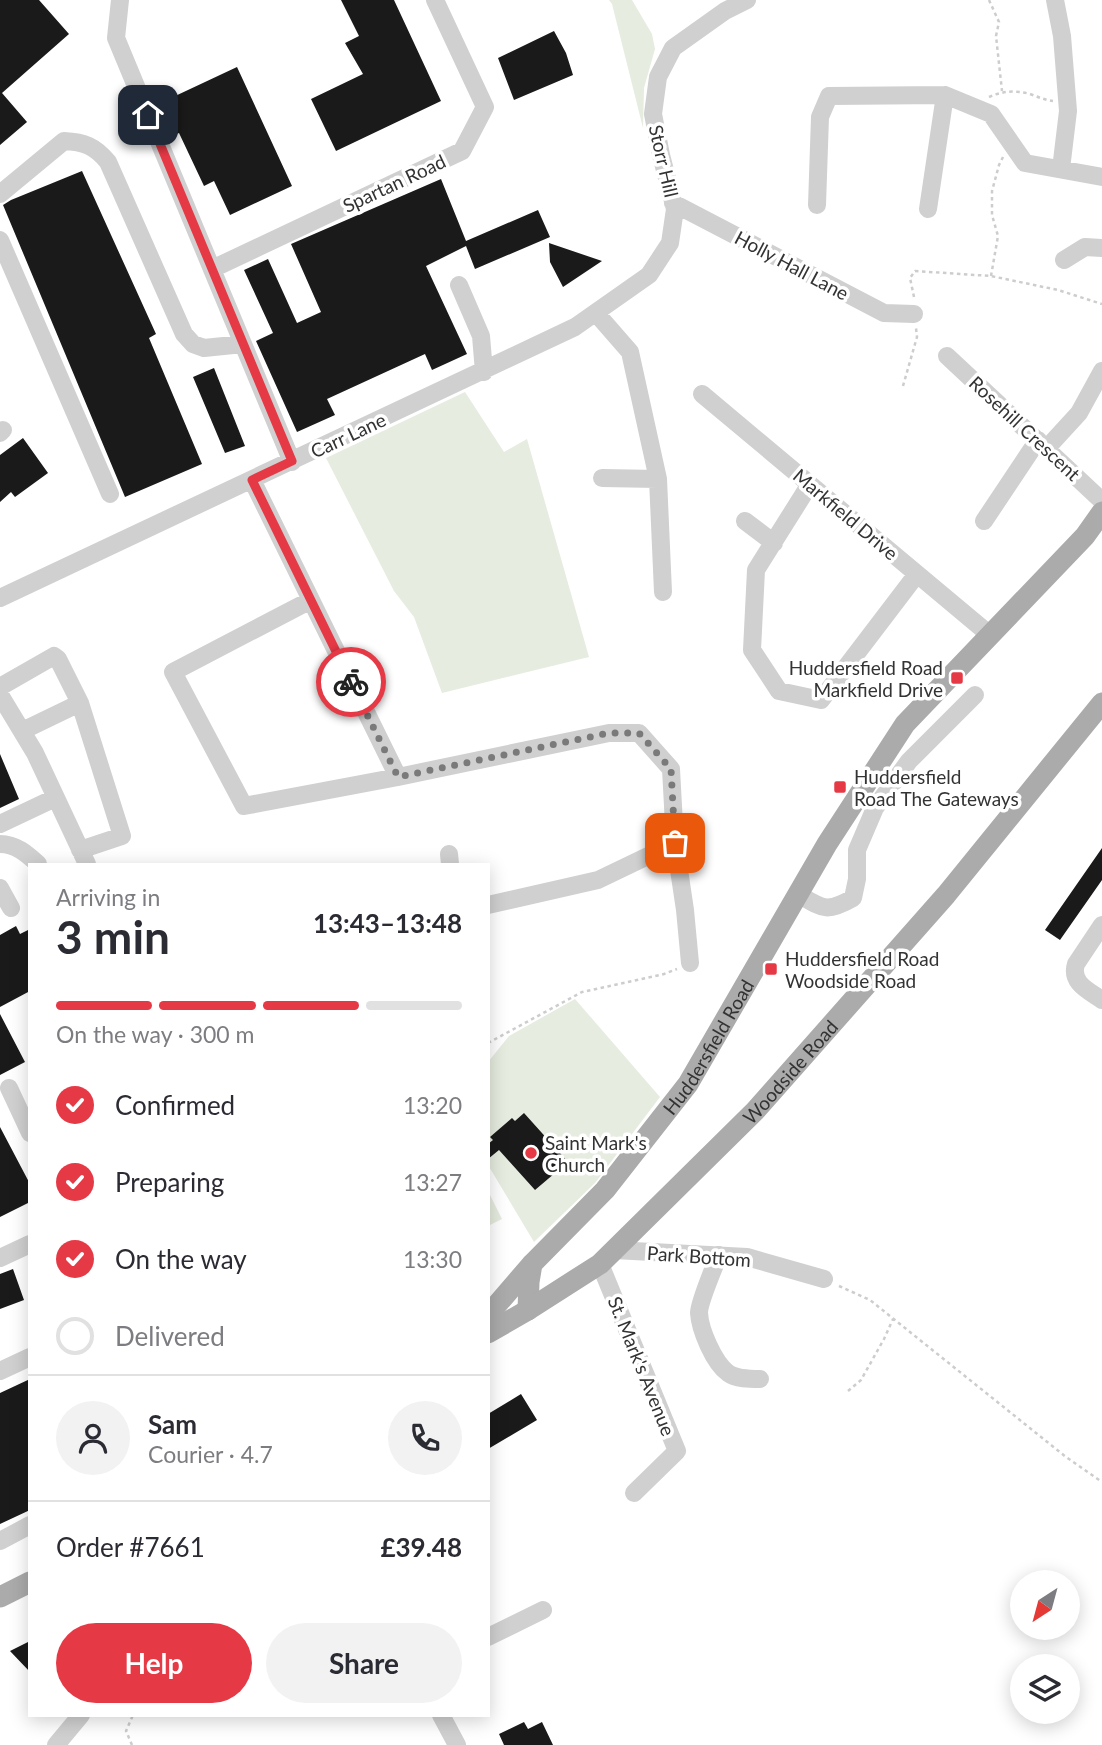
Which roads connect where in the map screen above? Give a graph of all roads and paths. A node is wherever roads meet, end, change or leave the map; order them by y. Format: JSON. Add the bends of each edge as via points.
{"nodes":[{"id":1,"x":120,"y":0,"type":"edge"},
{"id":2,"x":435,"y":0,"type":"edge"},
{"id":3,"x":747,"y":0,"type":"edge"},
{"id":4,"x":989,"y":0,"type":"edge"},
{"id":5,"x":1055,"y":0,"type":"edge"},
{"id":6,"x":1002,"y":91,"type":"junction"},
{"id":7,"x":945,"y":95,"type":"junction"},
{"id":8,"x":1067,"y":102,"type":"junction"},
{"id":9,"x":970,"y":105,"type":"junction"},
{"id":10,"x":1011,"y":142,"type":"junction"},
{"id":11,"x":1061,"y":169,"type":"junction"},
{"id":12,"x":1102,"y":177,"type":"edge"},
{"id":13,"x":0,"y":194,"type":"edge"},
{"id":14,"x":673,"y":203,"type":"junction"},
{"id":15,"x":817,"y":205,"type":"dead end"},
{"id":16,"x":928,"y":209,"type":"dead end"},
{"id":17,"x":0,"y":240,"type":"edge"},
{"id":18,"x":1102,"y":248,"type":"edge"},
{"id":19,"x":1064,"y":260,"type":"dead end"},
{"id":20,"x":212,"y":269,"type":"junction"},
{"id":21,"x":649,"y":275,"type":"joint"},
{"id":22,"x":991,"y":276,"type":"junction"},
{"id":23,"x":458,"y":285,"type":"dead end"},
{"id":24,"x":1102,"y":304,"type":"edge"},
{"id":25,"x":596,"y":313,"type":"junction"},
{"id":26,"x":914,"y":314,"type":"junction"},
{"id":27,"x":243,"y":344,"type":"junction"},
{"id":28,"x":947,"y":356,"type":"dead end"},
{"id":29,"x":1102,"y":371,"type":"edge"},
{"id":30,"x":484,"y":372,"type":"junction"},
{"id":31,"x":903,"y":386,"type":"dead end"},
{"id":32,"x":702,"y":394,"type":"dead end"},
{"id":33,"x":1042,"y":444,"type":"junction"},
{"id":34,"x":292,"y":461,"type":"junction"},
{"id":35,"x":602,"y":478,"type":"dead end"},
{"id":36,"x":658,"y":479,"type":"junction"},
{"id":37,"x":252,"y":480,"type":"junction"},
{"id":38,"x":810,"y":484,"type":"junction"},
{"id":39,"x":110,"y":494,"type":"dead end"},
{"id":40,"x":1102,"y":501,"type":"edge"},
{"id":41,"x":1102,"y":512,"type":"edge"},
{"id":42,"x":745,"y":521,"type":"dead end"},
{"id":43,"x":984,"y":521,"type":"dead end"},
{"id":44,"x":774,"y":543,"type":"junction"},
{"id":45,"x":917,"y":574,"type":"junction"},
{"id":46,"x":663,"y":592,"type":"dead end"},
{"id":47,"x":0,"y":598,"type":"edge"},
{"id":48,"x":311,"y":600,"type":"junction"},
{"id":49,"x":990,"y":635,"type":"junction"},
{"id":50,"x":0,"y":687,"type":"edge"},
{"id":51,"x":975,"y":695,"type":"dead end"},
{"id":52,"x":2,"y":703,"type":"edge"},
{"id":53,"x":79,"y":703,"type":"junction"},
{"id":54,"x":1102,"y":703,"type":"edge"},
{"id":55,"x":22,"y":731,"type":"junction"},
{"id":56,"x":398,"y":777,"type":"junction"},
{"id":57,"x":55,"y":798,"type":"junction"},
{"id":58,"x":0,"y":824,"type":"edge"},
{"id":59,"x":675,"y":843,"type":"junction"},
{"id":60,"x":0,"y":844,"type":"edge"},
{"id":61,"x":81,"y":859,"type":"edge"},
{"id":62,"x":37,"y":863,"type":"edge"},
{"id":63,"x":0,"y":888,"type":"edge"},
{"id":64,"x":798,"y":894,"type":"junction"},
{"id":65,"x":490,"y":905,"type":"edge"},
{"id":66,"x":11,"y":908,"type":"dead end"},
{"id":67,"x":1102,"y":925,"type":"edge"},
{"id":68,"x":690,"y":963,"type":"joint"},
{"id":69,"x":1102,"y":1000,"type":"edge"},
{"id":70,"x":490,"y":1042,"type":"edge"},
{"id":71,"x":9,"y":1088,"type":"dead end"},
{"id":72,"x":28,"y":1129,"type":"edge"},
{"id":73,"x":28,"y":1245,"type":"edge"},
{"id":74,"x":719,"y":1255,"type":"junction"},
{"id":75,"x":607,"y":1257,"type":"junction"},
{"id":76,"x":0,"y":1258,"type":"edge"},
{"id":77,"x":533,"y":1264,"type":"junction"},
{"id":78,"x":824,"y":1279,"type":"joint"},
{"id":79,"x":528,"y":1310,"type":"junction"},
{"id":80,"x":490,"y":1313,"type":"edge"},
{"id":81,"x":893,"y":1319,"type":"junction"},
{"id":82,"x":490,"y":1332,"type":"edge"},
{"id":83,"x":28,"y":1358,"type":"edge"},
{"id":84,"x":0,"y":1371,"type":"edge"},
{"id":85,"x":760,"y":1379,"type":"dead end"},
{"id":86,"x":848,"y":1391,"type":"dead end"},
{"id":87,"x":1102,"y":1482,"type":"edge"},
{"id":88,"x":634,"y":1493,"type":"dead end"},
{"id":89,"x":28,"y":1526,"type":"edge"},
{"id":90,"x":0,"y":1541,"type":"edge"},
{"id":91,"x":28,"y":1583,"type":"edge"},
{"id":92,"x":0,"y":1597,"type":"edge"},
{"id":93,"x":543,"y":1610,"type":"dead end"},
{"id":94,"x":490,"y":1636,"type":"edge"},
{"id":95,"x":79,"y":1717,"type":"edge"},
{"id":96,"x":132,"y":1717,"type":"edge"},
{"id":97,"x":443,"y":1717,"type":"edge"},
{"id":98,"x":56,"y":1745,"type":"edge"},
{"id":99,"x":132,"y":1745,"type":"edge"},
{"id":100,"x":457,"y":1745,"type":"edge"}],
"edges":[{"from":1,"to":20,"type":"street","via":[[116,38]]},
{"from":2,"to":20,"type":"street","name":"Spartan Road","via":[[485,107],[462,151]]},
{"from":3,"to":14,"type":"street","name":"Storr Hill","via":[[673,48],[658,77],[653,114]]},
{"from":4,"to":6,"type":"path","via":[[999,22],[996,36]]},
{"from":5,"to":8,"type":"street"},
{"from":6,"to":8,"type":"path"},
{"from":6,"to":9,"type":"path"},
{"from":7,"to":9,"type":"street"},
{"from":7,"to":15,"type":"street","via":[[830,96],[820,117]]},
{"from":7,"to":16,"type":"street"},
{"from":8,"to":11,"type":"street"},
{"from":9,"to":10,"type":"street","via":[[991,114]]},
{"from":10,"to":11,"type":"street","via":[[1025,163]]},
{"from":10,"to":22,"type":"path","via":[[992,191],[998,236]]},
{"from":11,"to":12,"type":"street"},
{"from":13,"to":27,"type":"street","via":[[64,141],[99,150],[184,334],[204,348]]},
{"from":14,"to":21,"type":"street","name":"Storr Hill","via":[[670,243]]},
{"from":14,"to":26,"type":"street","name":"Holly Hall Lane","via":[[884,313]]},
{"from":17,"to":39,"type":"street"},
{"from":18,"to":19,"type":"street","via":[[1084,247]]},
{"from":20,"to":27,"type":"street"},
{"from":21,"to":25,"type":"street","name":"Carr Lane"},
{"from":22,"to":24,"type":"path"},
{"from":22,"to":26,"type":"path","via":[[915,271],[911,278]]},
{"from":23,"to":30,"type":"street","via":[[481,336]]},
{"from":25,"to":30,"type":"street","name":"Carr Lane"},
{"from":25,"to":36,"type":"street","via":[[630,352]]},
{"from":26,"to":31,"type":"path","via":[[917,337]]},
{"from":27,"to":34,"type":"street"},
{"from":28,"to":33,"type":"street","name":"Rosehill Crescent"},
{"from":29,"to":33,"type":"street","via":[[1079,412]]},
{"from":30,"to":34,"type":"street","name":"Carr Lane"},
{"from":32,"to":38,"type":"street","name":"Markfield Drive"},
{"from":33,"to":40,"type":"street","name":"Rosehill Crescent"},
{"from":33,"to":43,"type":"street"},
{"from":34,"to":37,"type":"street","name":"Carr Lane"},
{"from":35,"to":36,"type":"street"},
{"from":36,"to":46,"type":"street"},
{"from":37,"to":47,"type":"street","name":"Carr Lane"},
{"from":37,"to":48,"type":"street"},
{"from":38,"to":44,"type":"street"},
{"from":38,"to":45,"type":"street","name":"Markfield Drive"},
{"from":41,"to":49,"type":"main road","name":"Huddersfield Road","via":[[1085,536]]},
{"from":42,"to":44,"type":"street"},
{"from":44,"to":45,"type":"street","via":[[756,570],[752,650],[779,691],[821,700]]},
{"from":45,"to":49,"type":"street","name":"Markfield Drive"},
{"from":48,"to":56,"type":"street"},
{"from":48,"to":56,"type":"street","via":[[173,672],[244,806]]},
{"from":49,"to":64,"type":"main road","name":"Huddersfield Road","via":[[905,724]]},
{"from":50,"to":53,"type":"street","via":[[54,656]]},
{"from":51,"to":64,"type":"street","via":[[909,761],[876,808],[857,850],[853,898],[836,908],[820,907]]},
{"from":52,"to":55,"type":"street"},
{"from":53,"to":55,"type":"street"},
{"from":53,"to":61,"type":"street","via":[[122,836]]},
{"from":54,"to":75,"type":"main road","name":"Woodside Road","via":[[946,895],[755,1111]]},
{"from":55,"to":57,"type":"street"},
{"from":56,"to":59,"type":"street","via":[[609,733],[639,733],[671,769]]},
{"from":57,"to":58,"type":"street"},
{"from":57,"to":61,"type":"street"},
{"from":59,"to":65,"type":"street","via":[[598,880]]},
{"from":59,"to":68,"type":"street"},
{"from":60,"to":62,"type":"street","via":[[14,846]]},
{"from":63,"to":66,"type":"street"},
{"from":64,"to":77,"type":"main road","name":"Huddersfield Road","via":[[688,1084],[605,1189]]},
{"from":67,"to":69,"type":"street","via":[[1074,970],[1081,985]]},
{"from":68,"to":70,"type":"path","via":[[664,974],[582,992]]},
{"from":71,"to":72,"type":"street"},
{"from":73,"to":76,"type":"street"},
{"from":74,"to":75,"type":"street","name":"Park Bottom"},
{"from":74,"to":78,"type":"street","name":"Park Bottom","via":[[747,1256]]},
{"from":74,"to":85,"type":"street","via":[[699,1311],[703,1330],[713,1356],[728,1373]]},
{"from":75,"to":79,"type":"main road","name":"Woodside Road"},
{"from":75,"to":88,"type":"street","name":"St. Mark's Avenue","via":[[677,1451]]},
{"from":77,"to":79,"type":"main road"},
{"from":77,"to":80,"type":"main road","name":"Huddersfield Road"},
{"from":78,"to":81,"type":"path","via":[[870,1300]]},
{"from":79,"to":82,"type":"main road"},
{"from":81,"to":86,"type":"path","via":[[861,1380]]},
{"from":81,"to":87,"type":"path"},
{"from":83,"to":84,"type":"street"},
{"from":89,"to":90,"type":"street"},
{"from":91,"to":92,"type":"main road"},
{"from":93,"to":94,"type":"street"},
{"from":95,"to":98,"type":"street"},
{"from":96,"to":99,"type":"path","via":[[126,1731]]},
{"from":97,"to":100,"type":"street"}]}
